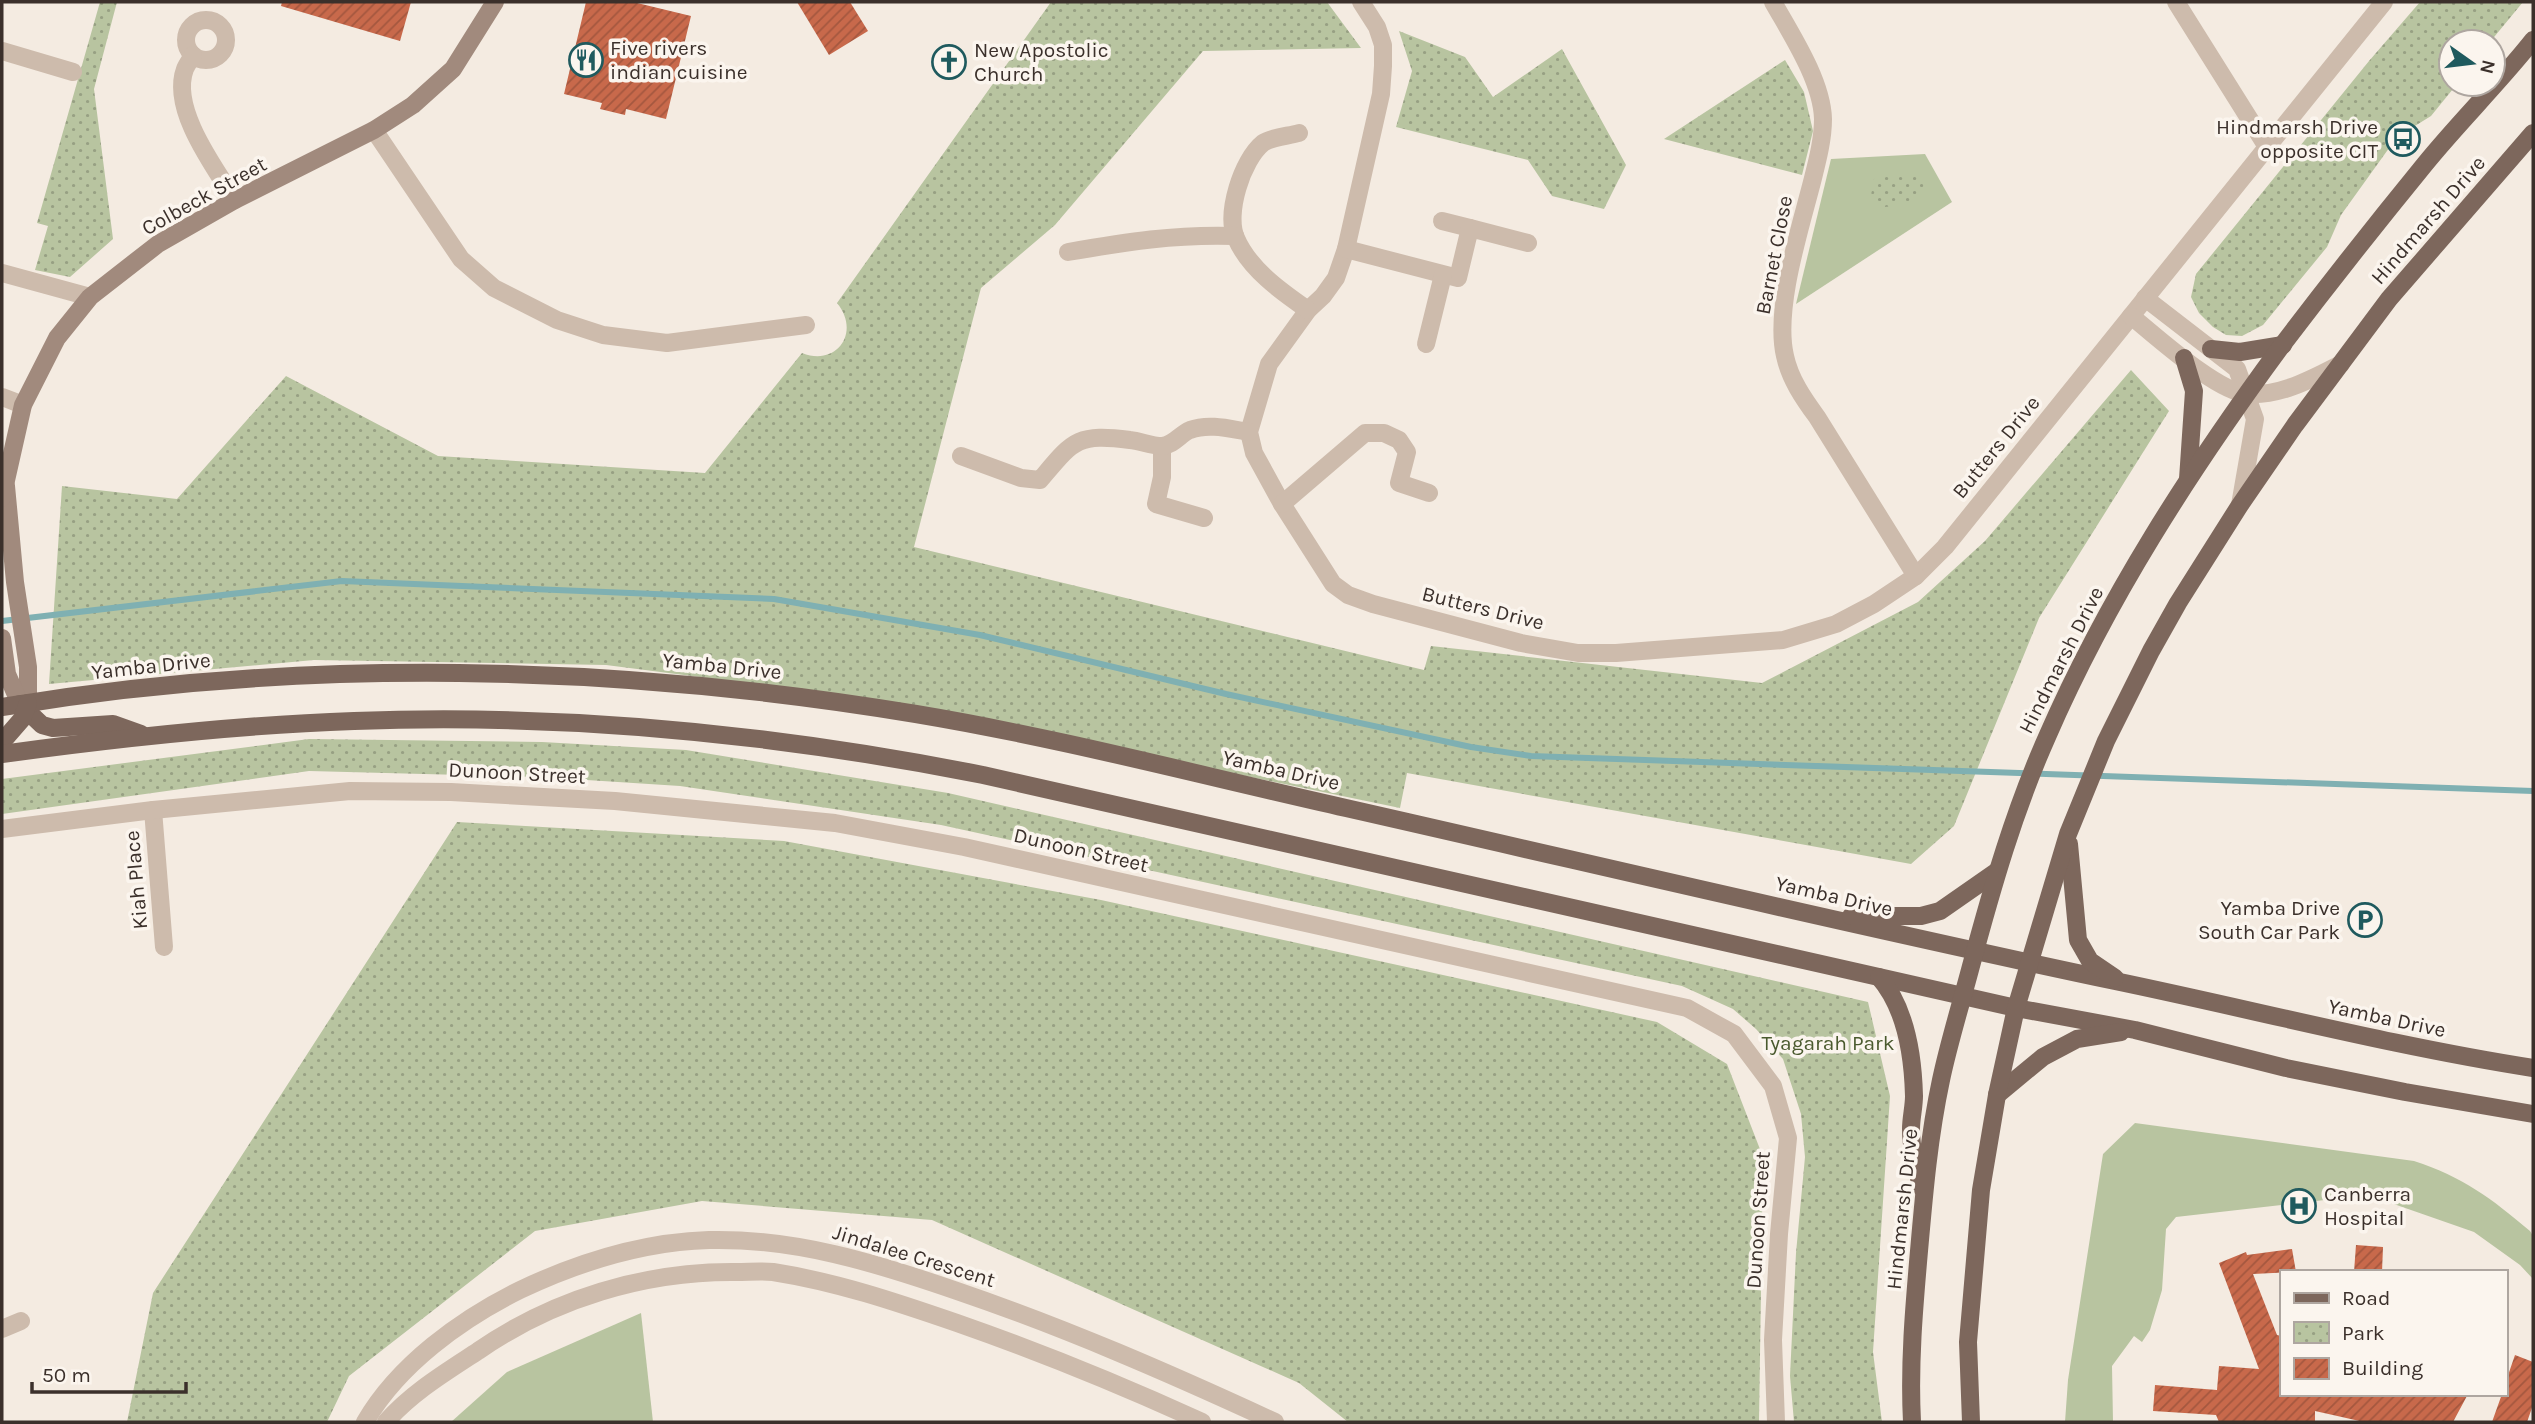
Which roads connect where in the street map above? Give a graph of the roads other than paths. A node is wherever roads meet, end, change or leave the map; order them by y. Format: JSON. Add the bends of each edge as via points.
{"nodes":[{"id":1,"x":495,"y":2,"type":"edge"},
{"id":2,"x":1361,"y":2,"type":"edge"},
{"id":3,"x":1773,"y":2,"type":"edge"},
{"id":4,"x":2176,"y":2,"type":"edge"},
{"id":5,"x":2384,"y":2,"type":"edge"},
{"id":6,"x":2533,"y":40,"type":"edge"},
{"id":7,"x":2,"y":51,"type":"edge"},
{"id":8,"x":193,"y":55,"type":"dead end"},
{"id":9,"x":73,"y":72,"type":"dead end"},
{"id":10,"x":374,"y":130,"type":"junction"},
{"id":11,"x":1299,"y":133,"type":"dead end"},
{"id":12,"x":2533,"y":133,"type":"edge"},
{"id":13,"x":2267,"y":147,"type":"junction"},
{"id":14,"x":235,"y":200,"type":"junction"},
{"id":15,"x":1442,"y":221,"type":"dead end"},
{"id":16,"x":1470,"y":228,"type":"junction"},
{"id":17,"x":1234,"y":236,"type":"junction"},
{"id":18,"x":1528,"y":243,"type":"dead end"},
{"id":19,"x":1346,"y":249,"type":"junction"},
{"id":20,"x":1068,"y":252,"type":"dead end"},
{"id":21,"x":2,"y":273,"type":"edge"},
{"id":22,"x":1443,"y":275,"type":"junction"},
{"id":23,"x":90,"y":297,"type":"junction"},
{"id":24,"x":2145,"y":298,"type":"junction"},
{"id":25,"x":1308,"y":310,"type":"junction"},
{"id":26,"x":2131,"y":316,"type":"junction"},
{"id":27,"x":806,"y":325,"type":"dead end"},
{"id":28,"x":1426,"y":344,"type":"dead end"},
{"id":29,"x":2283,"y":345,"type":"junction"},
{"id":30,"x":2211,"y":349,"type":"junction"},
{"id":31,"x":2184,"y":358,"type":"junction"},
{"id":32,"x":2340,"y":364,"type":"junction"},
{"id":33,"x":2247,"y":394,"type":"junction"},
{"id":34,"x":2,"y":397,"type":"edge"},
{"id":35,"x":23,"y":404,"type":"junction"},
{"id":36,"x":1249,"y":432,"type":"junction"},
{"id":37,"x":1162,"y":446,"type":"junction"},
{"id":38,"x":961,"y":456,"type":"dead end"},
{"id":39,"x":2188,"y":483,"type":"junction"},
{"id":40,"x":4,"y":492,"type":"edge"},
{"id":41,"x":1429,"y":492,"type":"dead end"},
{"id":42,"x":1282,"y":505,"type":"junction"},
{"id":43,"x":2240,"y":505,"type":"junction"},
{"id":44,"x":1204,"y":518,"type":"dead end"},
{"id":45,"x":1916,"y":576,"type":"junction"},
{"id":46,"x":3,"y":643,"type":"edge"},
{"id":47,"x":25,"y":706,"type":"junction"},
{"id":48,"x":2,"y":707,"type":"edge"},
{"id":49,"x":144,"y":736,"type":"junction"},
{"id":50,"x":2,"y":742,"type":"edge"},
{"id":51,"x":2,"y":754,"type":"edge"},
{"id":52,"x":153,"y":810,"type":"junction"},
{"id":53,"x":2,"y":829,"type":"edge"},
{"id":54,"x":2068,"y":834,"type":"junction"},
{"id":55,"x":1996,"y":872,"type":"junction"},
{"id":56,"x":1819,"y":916,"type":"junction"},
{"id":57,"x":164,"y":947,"type":"dead end"},
{"id":58,"x":1975,"y":951,"type":"junction"},
{"id":59,"x":2030,"y":964,"type":"junction"},
{"id":60,"x":1879,"y":977,"type":"junction"},
{"id":61,"x":2121,"y":982,"type":"junction"},
{"id":62,"x":1963,"y":996,"type":"junction"},
{"id":63,"x":2016,"y":1008,"type":"junction"},
{"id":64,"x":2135,"y":1030,"type":"junction"},
{"id":65,"x":2533,"y":1068,"type":"edge"},
{"id":66,"x":1997,"y":1095,"type":"junction"},
{"id":67,"x":2533,"y":1114,"type":"edge"},
{"id":68,"x":1924,"y":1195,"type":"junction"},
{"id":69,"x":20,"y":1321,"type":"dead end"},
{"id":70,"x":2,"y":1329,"type":"edge"},
{"id":71,"x":365,"y":1422,"type":"edge"},
{"id":72,"x":386,"y":1422,"type":"edge"},
{"id":73,"x":1202,"y":1422,"type":"edge"},
{"id":74,"x":1275,"y":1422,"type":"edge"},
{"id":75,"x":1776,"y":1422,"type":"edge"},
{"id":76,"x":1912,"y":1422,"type":"edge"},
{"id":77,"x":1971,"y":1422,"type":"edge"}],
"edges":[{"from":1,"to":10,"type":"street","name":"Colbeck Street","via":[[447,76],[413,106]]},
{"from":2,"to":19,"type":"street","via":[[1377,27],[1383,66],[1381,94]]},
{"from":3,"to":45,"type":"street","name":"Barnet Close","via":[[1801,53],[1823,118],[1786,297],[1784,354],[1801,395]]},
{"from":4,"to":13,"type":"street"},
{"from":5,"to":13,"type":"street","name":"Butters Drive"},
{"from":6,"to":29,"type":"main road","name":"Hindmarsh Drive","via":[[2427,162]]},
{"from":7,"to":9,"type":"street"},
{"from":8,"to":14,"type":"street","via":[[184,70],[183,90],[190,127]]},
{"from":10,"to":14,"type":"street","name":"Colbeck Street"},
{"from":10,"to":27,"type":"street","via":[[461,259],[494,288],[523,305],[603,335],[667,343]]},
{"from":11,"to":17,"type":"street","via":[[1264,142],[1244,168],[1234,200]]},
{"from":12,"to":32,"type":"main road","name":"Hindmarsh Drive","via":[[2389,299]]},
{"from":13,"to":24,"type":"street","name":"Butters Drive"},
{"from":14,"to":23,"type":"street","name":"Colbeck Street","via":[[158,244]]},
{"from":15,"to":16,"type":"street"},
{"from":16,"to":18,"type":"street"},
{"from":16,"to":22,"type":"street","via":[[1458,278]]},
{"from":17,"to":20,"type":"street","via":[[1145,239]]},
{"from":17,"to":25,"type":"street","via":[[1279,290]]},
{"from":19,"to":22,"type":"street"},
{"from":19,"to":25,"type":"street","via":[[1336,278]]},
{"from":21,"to":23,"type":"street"},
{"from":22,"to":28,"type":"street"},
{"from":23,"to":35,"type":"street","name":"Colbeck Street","via":[[57,338]]},
{"from":24,"to":26,"type":"street","name":"Butters Drive"},
{"from":24,"to":30,"type":"street"},
{"from":25,"to":36,"type":"street","via":[[1269,364]]},
{"from":26,"to":31,"type":"street"},
{"from":26,"to":45,"type":"street","name":"Butters Drive","via":[[1945,547]]},
{"from":29,"to":30,"type":"main road","via":[[2240,352]]},
{"from":29,"to":33,"type":"main road","name":"Hindmarsh Drive"},
{"from":30,"to":33,"type":"street","via":[[2237,369]]},
{"from":31,"to":33,"type":"street","via":[[2225,389]]},
{"from":31,"to":39,"type":"main road","via":[[2194,391]]},
{"from":32,"to":33,"type":"street","via":[[2302,384]]},
{"from":32,"to":43,"type":"main road","name":"Hindmarsh Drive"},
{"from":33,"to":39,"type":"main road","name":"Hindmarsh Drive"},
{"from":33,"to":43,"type":"street","via":[[2255,419]]},
{"from":34,"to":35,"type":"street"},
{"from":35,"to":40,"type":"street","name":"Colbeck Street"},
{"from":36,"to":37,"type":"street","via":[[1212,426],[1189,430]]},
{"from":36,"to":42,"type":"street","name":"Butters Drive","via":[[1254,453]]},
{"from":37,"to":38,"type":"street","via":[[1094,436],[1074,443],[1040,480],[1021,478]]},
{"from":37,"to":44,"type":"street","via":[[1156,504]]},
{"from":39,"to":55,"type":"main road","name":"Hindmarsh Drive","via":[[2096,635],[2047,737]]},
{"from":40,"to":47,"type":"street","name":"Colbeck Street","via":[[28,667]]},
{"from":41,"to":42,"type":"street","via":[[1399,484],[1407,452],[1399,440],[1384,433],[1366,433]]},
{"from":42,"to":45,"type":"street","name":"Butters Drive","via":[[1333,584],[1348,595],[1521,643],[1578,653],[1783,640],[1836,624]]},
{"from":43,"to":54,"type":"main road","name":"Hindmarsh Drive","via":[[2178,603],[2106,741]]},
{"from":46,"to":47,"type":"street","via":[[7,674]]},
{"from":47,"to":48,"type":"main road","name":"Yamba Drive"},
{"from":47,"to":49,"type":"main road","via":[[42,725],[53,728],[113,724]]},
{"from":47,"to":50,"type":"main road","via":[[22,719]]},
{"from":47,"to":56,"type":"main road","name":"Yamba Drive","via":[[168,685],[402,673],[594,678],[744,690],[981,726]]},
{"from":49,"to":51,"type":"main road"},
{"from":49,"to":60,"type":"main road","via":[[355,721],[528,721],[667,730],[846,750],[983,775]]},
{"from":52,"to":53,"type":"street","name":"Dunoon Street"},
{"from":52,"to":57,"type":"street","name":"Kiah Place"},
{"from":52,"to":75,"type":"street","name":"Dunoon Street","via":[[350,791],[451,792],[835,823],[964,847],[1687,1008],[1734,1034],[1773,1086],[1788,1138],[1773,1340]]},
{"from":54,"to":59,"type":"main road","name":"Hindmarsh Drive"},
{"from":54,"to":61,"type":"main road","via":[[2078,940],[2090,961]]},
{"from":55,"to":56,"type":"main road","via":[[1940,911],[1921,916]]},
{"from":55,"to":58,"type":"main road","name":"Hindmarsh Drive"},
{"from":56,"to":58,"type":"main road","name":"Yamba Drive"},
{"from":58,"to":59,"type":"main road","name":"Yamba Drive"},
{"from":58,"to":62,"type":"main road","name":"Hindmarsh Drive"},
{"from":59,"to":61,"type":"main road","name":"Yamba Drive"},
{"from":59,"to":63,"type":"main road","name":"Hindmarsh Drive"},
{"from":60,"to":62,"type":"main road"},
{"from":60,"to":68,"type":"main road","via":[[1899,1008],[1905,1033],[1914,1099],[1914,1160]]},
{"from":61,"to":65,"type":"main road","name":"Yamba Drive","via":[[2421,1049]]},
{"from":62,"to":63,"type":"main road"},
{"from":62,"to":68,"type":"main road","name":"Hindmarsh Drive","via":[[1941,1080]]},
{"from":63,"to":64,"type":"main road"},
{"from":63,"to":66,"type":"main road","name":"Hindmarsh Drive"},
{"from":64,"to":66,"type":"main road","via":[[2077,1039],[2043,1057]]},
{"from":64,"to":67,"type":"main road","via":[[2286,1068]]},
{"from":66,"to":77,"type":"main road","name":"Hindmarsh Drive","via":[[1981,1191],[1968,1342]]},
{"from":68,"to":76,"type":"main road","name":"Hindmarsh Drive","via":[[1910,1369]]},
{"from":69,"to":70,"type":"street"},
{"from":71,"to":74,"type":"street","name":"Jindalee Crescent","via":[[405,1372],[484,1308],[560,1271],[636,1249],[708,1240],[775,1243],[891,1268],[1026,1315]]},
{"from":72,"to":73,"type":"street","via":[[421,1390],[504,1333],[568,1302],[638,1281],[710,1272],[770,1272],[881,1297],[1060,1361]]}]}
